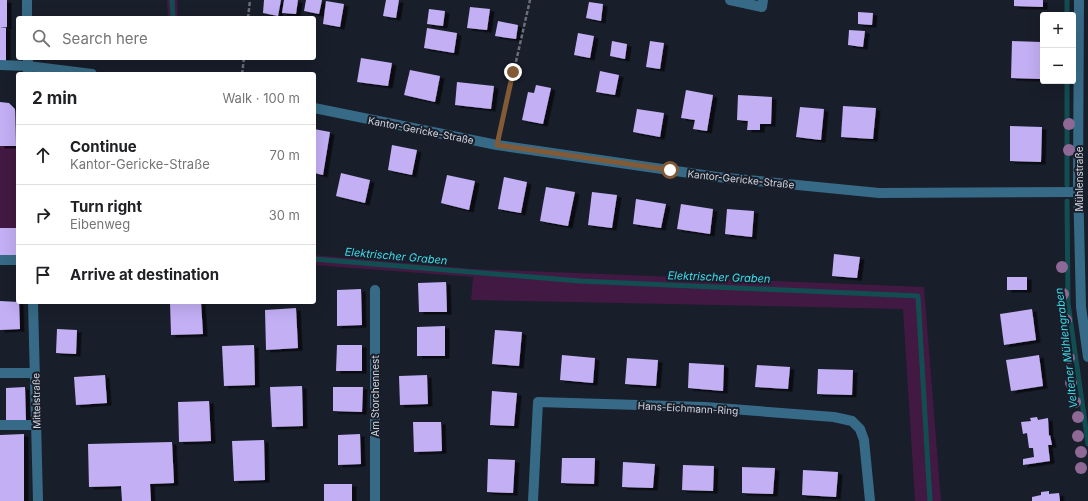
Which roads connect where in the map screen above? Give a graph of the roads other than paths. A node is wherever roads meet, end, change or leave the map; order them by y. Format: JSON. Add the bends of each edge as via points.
{"nodes":[{"id":1,"x":27,"y":0,"type":"edge"},
{"id":2,"x":730,"y":0,"type":"edge"},
{"id":3,"x":762,"y":0,"type":"edge"},
{"id":4,"x":1079,"y":0,"type":"edge"},
{"id":5,"x":27,"y":16,"type":"edge"},
{"id":6,"x":0,"y":65,"type":"edge"},
{"id":7,"x":28,"y":66,"type":"edge"},
{"id":8,"x":76,"y":72,"type":"edge"},
{"id":9,"x":316,"y":108,"type":"edge"},
{"id":10,"x":1081,"y":185,"type":"edge"},
{"id":11,"x":0,"y":260,"type":"edge"},
{"id":12,"x":16,"y":260,"type":"edge"},
{"id":13,"x":375,"y":290,"type":"dead end"},
{"id":14,"x":33,"y":304,"type":"edge"},
{"id":15,"x":1088,"y":358,"type":"edge"},
{"id":16,"x":0,"y":373,"type":"edge"},
{"id":17,"x":35,"y":373,"type":"junction"},
{"id":18,"x":36,"y":425,"type":"junction"},
{"id":19,"x":0,"y":426,"type":"edge"},
{"id":20,"x":38,"y":501,"type":"edge"},
{"id":21,"x":375,"y":501,"type":"edge"},
{"id":22,"x":533,"y":501,"type":"edge"},
{"id":23,"x":870,"y":501,"type":"edge"}],
"edges":[{"from":1,"to":5,"type":"street"},
{"from":2,"to":3,"type":"street","via":[[762,7]]},
{"from":4,"to":10,"type":"street","name":"Mühlenstraße"},
{"from":6,"to":7,"type":"street"},
{"from":7,"to":8,"type":"street"},
{"from":9,"to":10,"type":"street","name":"Kantor-Gericke-Straße","via":[[497,145],[717,177],[879,193]]},
{"from":10,"to":15,"type":"street","name":"Mühlenstraße","via":[[1081,307]]},
{"from":11,"to":12,"type":"street"},
{"from":13,"to":21,"type":"street","name":"Am Storchennest"},
{"from":14,"to":17,"type":"street","name":"Mittelstraße"},
{"from":16,"to":17,"type":"street"},
{"from":17,"to":18,"type":"street","name":"Mittelstraße"},
{"from":18,"to":19,"type":"street"},
{"from":18,"to":20,"type":"street","name":"Mittelstraße"},
{"from":22,"to":23,"type":"street","name":"Hans-Eichmann-Ring","via":[[538,402],[705,408],[834,417],[852,421],[860,429],[864,440]]}]}
